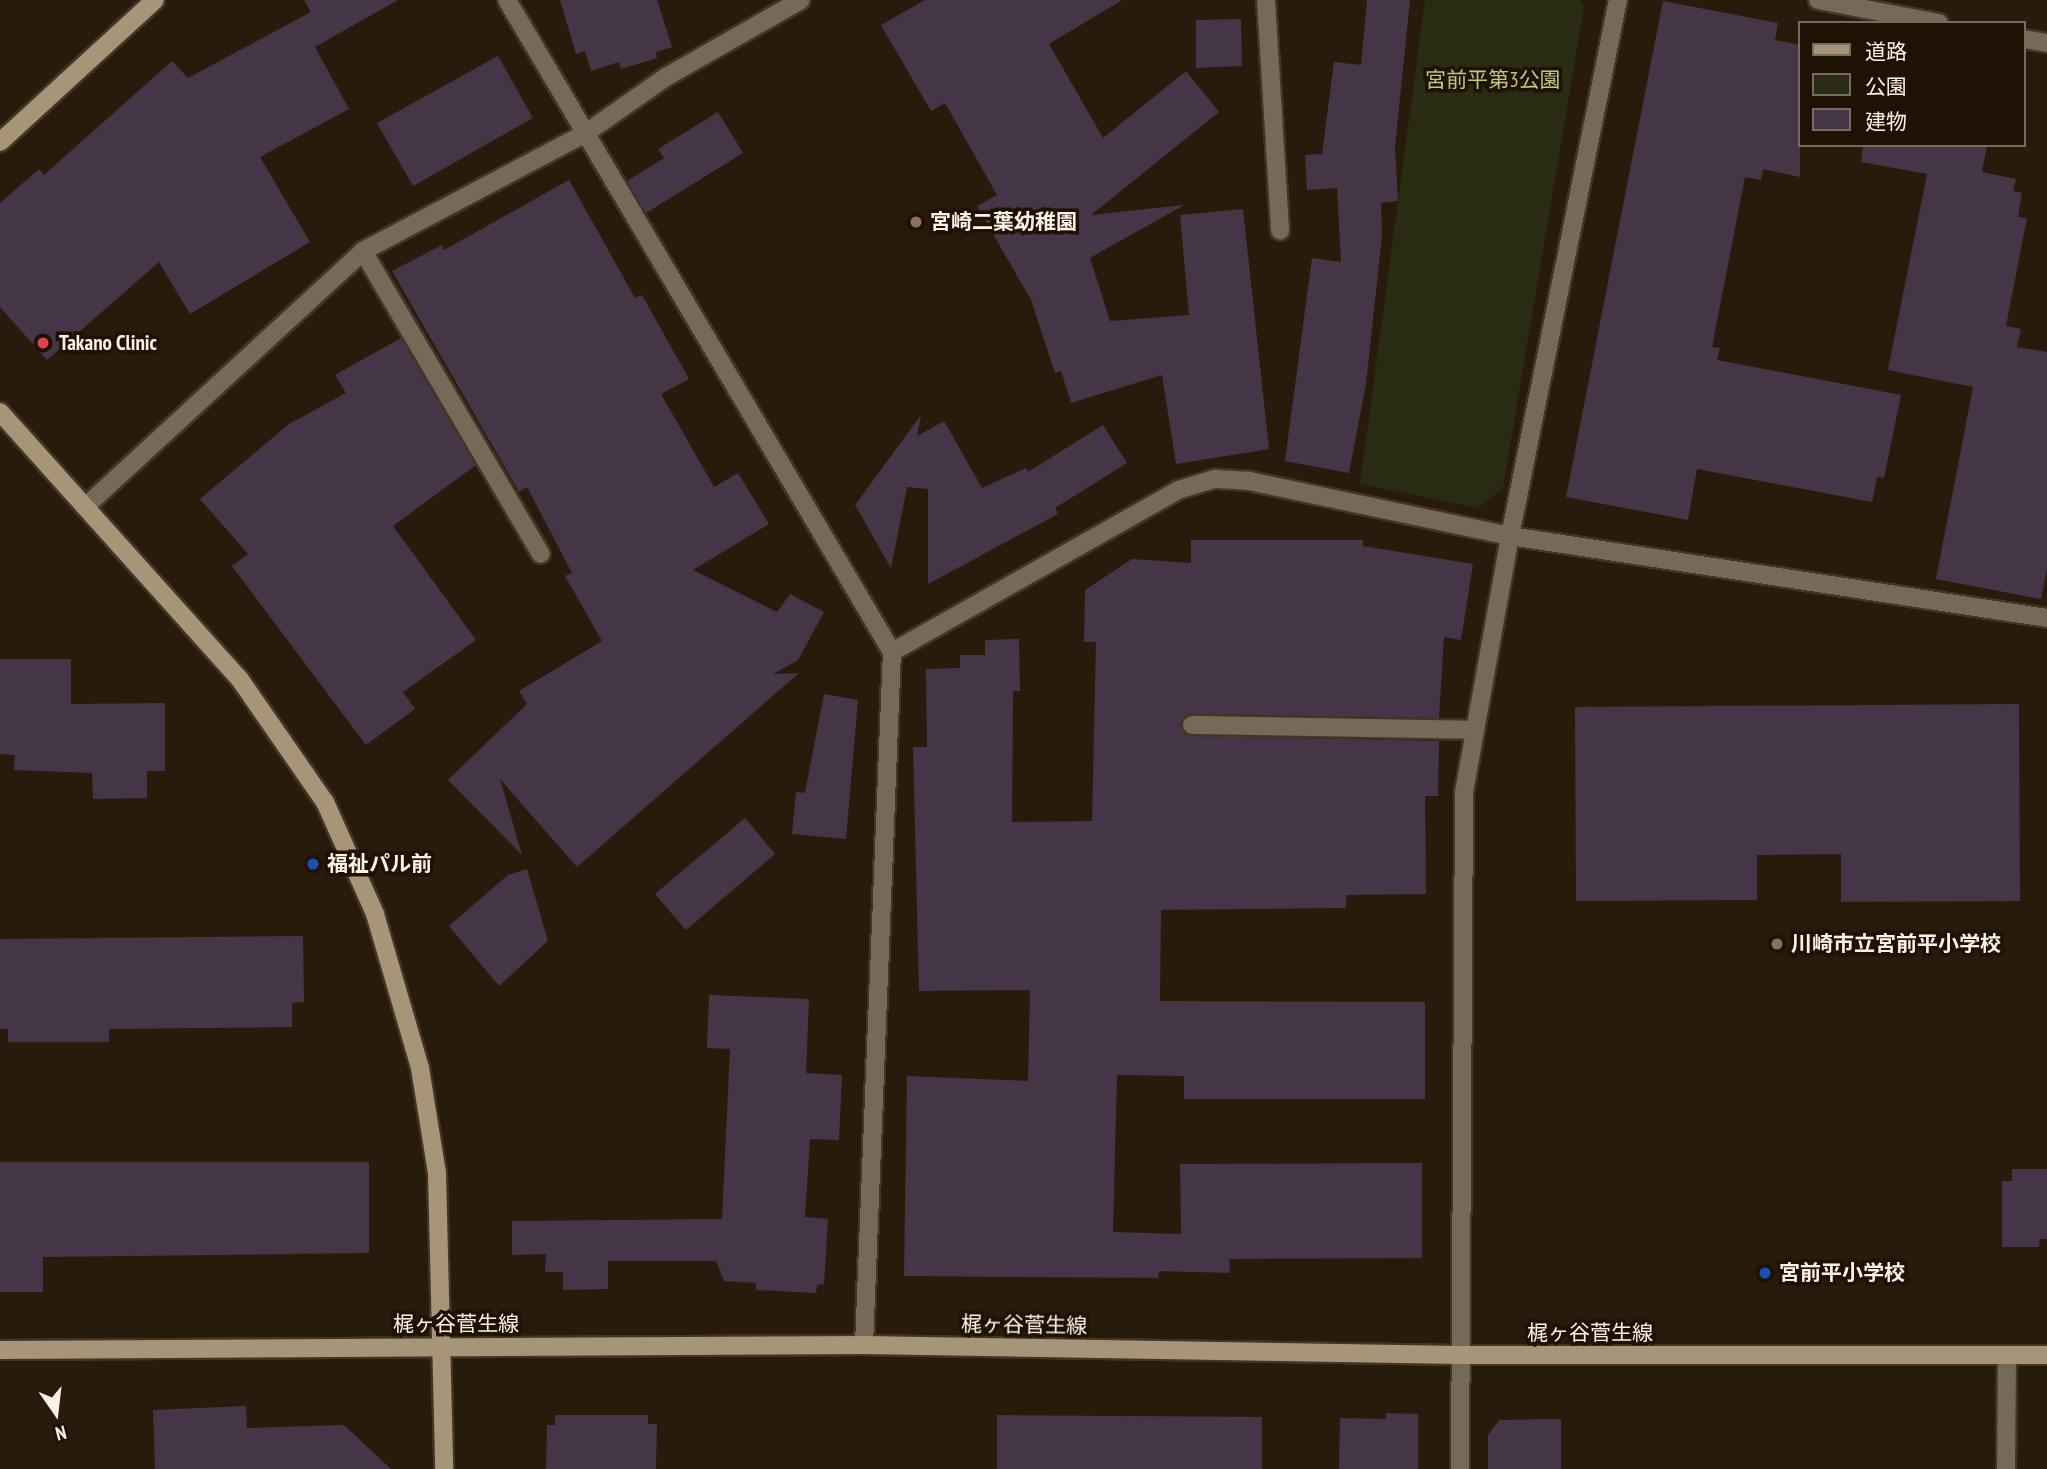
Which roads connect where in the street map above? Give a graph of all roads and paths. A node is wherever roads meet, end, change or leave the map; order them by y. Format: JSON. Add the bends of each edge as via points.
{"nodes":[{"id":1,"x":155,"y":0,"type":"edge"},
{"id":2,"x":506,"y":0,"type":"edge"},
{"id":3,"x":801,"y":0,"type":"edge"},
{"id":4,"x":1266,"y":0,"type":"edge"},
{"id":5,"x":1618,"y":0,"type":"edge"},
{"id":6,"x":1818,"y":0,"type":"edge"},
{"id":7,"x":1929,"y":21,"type":"edge"},
{"id":8,"x":2026,"y":39,"type":"edge"},
{"id":9,"x":2047,"y":43,"type":"edge"},
{"id":10,"x":586,"y":132,"type":"junction"},
{"id":11,"x":0,"y":142,"type":"edge"},
{"id":12,"x":1280,"y":231,"type":"dead end"},
{"id":13,"x":363,"y":251,"type":"junction"},
{"id":14,"x":0,"y":412,"type":"edge"},
{"id":15,"x":85,"y":507,"type":"junction"},
{"id":16,"x":1510,"y":536,"type":"junction"},
{"id":17,"x":541,"y":554,"type":"dead end"},
{"id":18,"x":2047,"y":618,"type":"edge"},
{"id":19,"x":892,"y":652,"type":"junction"},
{"id":20,"x":1192,"y":725,"type":"dead end"},
{"id":21,"x":1475,"y":730,"type":"junction"},
{"id":22,"x":864,"y":1345,"type":"junction"},
{"id":23,"x":440,"y":1348,"type":"junction"},
{"id":24,"x":0,"y":1350,"type":"edge"},
{"id":25,"x":1459,"y":1355,"type":"junction"},
{"id":26,"x":2007,"y":1355,"type":"junction"},
{"id":27,"x":2047,"y":1355,"type":"edge"},
{"id":28,"x":444,"y":1469,"type":"edge"},
{"id":29,"x":1460,"y":1469,"type":"edge"},
{"id":30,"x":2006,"y":1469,"type":"edge"}],
"edges":[{"from":1,"to":11,"type":"street"},
{"from":2,"to":10,"type":"street"},
{"from":3,"to":10,"type":"street","via":[[666,77]]},
{"from":4,"to":12,"type":"street"},
{"from":5,"to":16,"type":"street"},
{"from":6,"to":7,"type":"street"},
{"from":8,"to":9,"type":"street"},
{"from":10,"to":13,"type":"street"},
{"from":10,"to":19,"type":"street"},
{"from":13,"to":15,"type":"street"},
{"from":13,"to":17,"type":"street"},
{"from":14,"to":15,"type":"street"},
{"from":15,"to":23,"type":"street","via":[[239,678],[325,802],[374,914],[420,1068],[437,1174]]},
{"from":16,"to":18,"type":"street"},
{"from":16,"to":19,"type":"street","via":[[1249,481],[1215,479],[1178,490]]},
{"from":16,"to":21,"type":"street"},
{"from":19,"to":22,"type":"street"},
{"from":20,"to":21,"type":"street"},
{"from":21,"to":25,"type":"street","via":[[1464,792]]},
{"from":22,"to":23,"type":"street","name":"梶ヶ谷菅生線"},
{"from":22,"to":25,"type":"street","name":"梶ヶ谷菅生線"},
{"from":23,"to":24,"type":"street","name":"梶ヶ谷菅生線"},
{"from":23,"to":28,"type":"street"},
{"from":25,"to":26,"type":"street","name":"梶ヶ谷菅生線"},
{"from":25,"to":29,"type":"street"},
{"from":26,"to":27,"type":"street","name":"梶ヶ谷菅生線"},
{"from":26,"to":30,"type":"street"}]}
